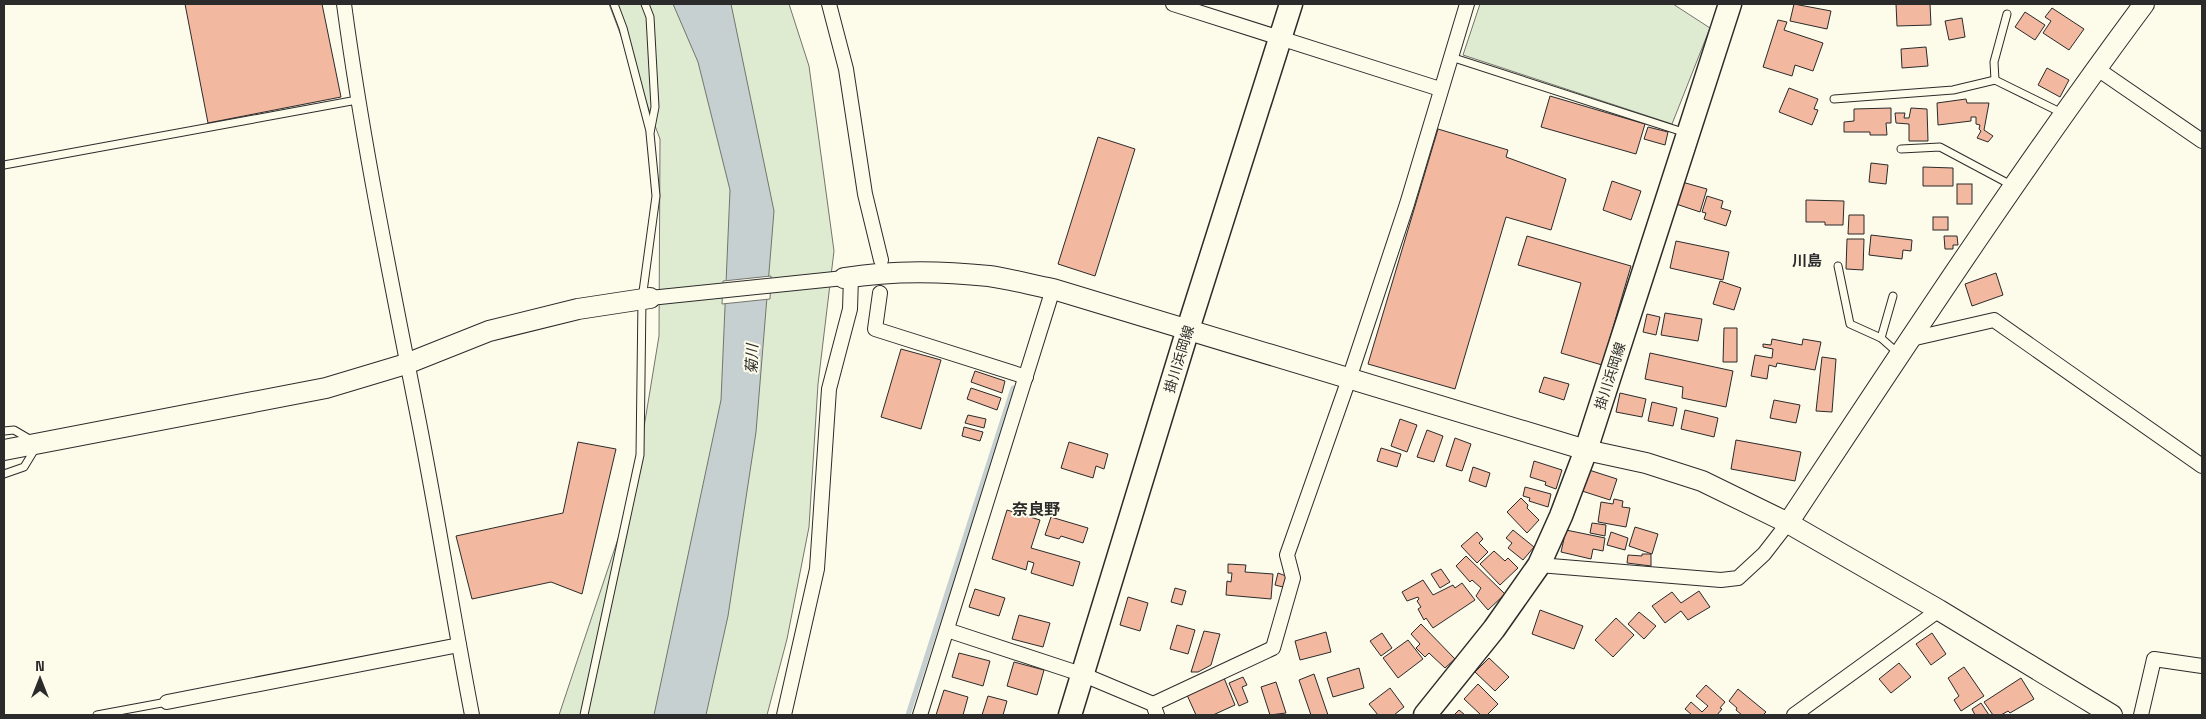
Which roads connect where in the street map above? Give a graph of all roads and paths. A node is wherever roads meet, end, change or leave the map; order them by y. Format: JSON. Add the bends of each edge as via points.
{"nodes":[{"id":1,"x":344,"y":4,"type":"edge"},
{"id":2,"x":614,"y":4,"type":"edge"},
{"id":3,"x":645,"y":4,"type":"edge"},
{"id":4,"x":829,"y":4,"type":"edge"},
{"id":5,"x":1173,"y":4,"type":"edge"},
{"id":6,"x":1290,"y":4,"type":"edge"},
{"id":7,"x":1467,"y":4,"type":"edge"},
{"id":8,"x":1730,"y":4,"type":"edge"},
{"id":9,"x":2144,"y":4,"type":"edge"},
{"id":10,"x":2007,"y":14,"type":"dead end"},
{"id":11,"x":1280,"y":38,"type":"junction"},
{"id":12,"x":1450,"y":56,"type":"junction"},
{"id":13,"x":2096,"y":68,"type":"junction"},
{"id":14,"x":1995,"y":80,"type":"junction"},
{"id":15,"x":1440,"y":89,"type":"junction"},
{"id":16,"x":1834,"y":99,"type":"dead end"},
{"id":17,"x":357,"y":100,"type":"junction"},
{"id":18,"x":2064,"y":114,"type":"junction"},
{"id":19,"x":650,"y":134,"type":"junction"},
{"id":20,"x":1688,"y":134,"type":"junction"},
{"id":21,"x":2202,"y":142,"type":"edge"},
{"id":22,"x":1901,"y":149,"type":"dead end"},
{"id":23,"x":4,"y":166,"type":"edge"},
{"id":24,"x":2014,"y":187,"type":"junction"},
{"id":25,"x":880,"y":260,"type":"dead end"},
{"id":26,"x":1838,"y":266,"type":"dead end"},
{"id":27,"x":848,"y":277,"type":"junction"},
{"id":28,"x":1053,"y":289,"type":"junction"},
{"id":29,"x":880,"y":293,"type":"dead end"},
{"id":30,"x":1893,"y":296,"type":"dead end"},
{"id":31,"x":646,"y":298,"type":"junction"},
{"id":32,"x":1188,"y":329,"type":"junction"},
{"id":33,"x":1881,"y":338,"type":"junction"},
{"id":34,"x":1905,"y":347,"type":"junction"},
{"id":35,"x":406,"y":364,"type":"junction"},
{"id":36,"x":1026,"y":377,"type":"junction"},
{"id":37,"x":1349,"y":379,"type":"junction"},
{"id":38,"x":4,"y":431,"type":"edge"},
{"id":39,"x":37,"y":444,"type":"junction"},
{"id":40,"x":4,"y":450,"type":"edge"},
{"id":41,"x":1586,"y":450,"type":"junction"},
{"id":42,"x":2202,"y":466,"type":"edge"},
{"id":43,"x":4,"y":474,"type":"edge"},
{"id":44,"x":1788,"y":523,"type":"junction"},
{"id":45,"x":1539,"y":565,"type":"junction"},
{"id":46,"x":1939,"y":610,"type":"junction"},
{"id":47,"x":947,"y":630,"type":"junction"},
{"id":48,"x":458,"y":645,"type":"junction"},
{"id":49,"x":2202,"y":666,"type":"edge"},
{"id":50,"x":1084,"y":676,"type":"junction"},
{"id":51,"x":167,"y":702,"type":"joint"},
{"id":52,"x":1155,"y":710,"type":"edge"},
{"id":53,"x":97,"y":715,"type":"edge"},
{"id":54,"x":472,"y":715,"type":"edge"},
{"id":55,"x":584,"y":715,"type":"edge"},
{"id":56,"x":784,"y":715,"type":"edge"},
{"id":57,"x":920,"y":715,"type":"edge"},
{"id":58,"x":1070,"y":715,"type":"edge"},
{"id":59,"x":1425,"y":715,"type":"edge"},
{"id":60,"x":1794,"y":715,"type":"edge"},
{"id":61,"x":2112,"y":715,"type":"edge"},
{"id":62,"x":2141,"y":715,"type":"edge"}],
"edges":[{"from":1,"to":17,"type":"street"},
{"from":2,"to":19,"type":"lane"},
{"from":3,"to":19,"type":"lane","via":[[650,17],[655,107]]},
{"from":4,"to":25,"type":"street","via":[[846,69],[865,194]]},
{"from":5,"to":11,"type":"street"},
{"from":6,"to":11,"type":"main road","name":"掛川浜岡線"},
{"from":7,"to":12,"type":"street"},
{"from":8,"to":20,"type":"main road","name":"掛川浜岡線"},
{"from":9,"to":13,"type":"street"},
{"from":10,"to":14,"type":"lane","via":[[1994,62]]},
{"from":11,"to":15,"type":"street"},
{"from":11,"to":32,"type":"main road","name":"掛川浜岡線"},
{"from":12,"to":15,"type":"street"},
{"from":12,"to":20,"type":"lane"},
{"from":13,"to":18,"type":"street"},
{"from":13,"to":21,"type":"street"},
{"from":14,"to":16,"type":"lane","via":[[1953,90]]},
{"from":14,"to":18,"type":"lane"},
{"from":15,"to":37,"type":"street","via":[[1407,204]]},
{"from":17,"to":23,"type":"lane"},
{"from":17,"to":35,"type":"street"},
{"from":18,"to":24,"type":"street"},
{"from":19,"to":31,"type":"lane","via":[[656,196]]},
{"from":20,"to":41,"type":"main road","name":"掛川浜岡線"},
{"from":22,"to":24,"type":"lane","via":[[1940,147]]},
{"from":24,"to":34,"type":"street"},
{"from":26,"to":33,"type":"lane","via":[[1850,324]]},
{"from":27,"to":28,"type":"street","via":[[944,273],[991,276]]},
{"from":27,"to":31,"type":"street"},
{"from":27,"to":56,"type":"street","via":[[850,309],[829,389],[817,569]]},
{"from":28,"to":32,"type":"street"},
{"from":28,"to":36,"type":"street"},
{"from":29,"to":36,"type":"street","via":[[875,329]]},
{"from":30,"to":33,"type":"lane"},
{"from":31,"to":35,"type":"street","via":[[578,308],[489,331]]},
{"from":31,"to":55,"type":"lane","via":[[640,455]]},
{"from":32,"to":37,"type":"street"},
{"from":32,"to":50,"type":"main road","name":"掛川浜岡線"},
{"from":33,"to":34,"type":"lane"},
{"from":34,"to":42,"type":"street","via":[[1994,320]]},
{"from":34,"to":44,"type":"street"},
{"from":35,"to":39,"type":"street","via":[[317,390]]},
{"from":35,"to":48,"type":"street"},
{"from":36,"to":47,"type":"street"},
{"from":37,"to":41,"type":"street"},
{"from":37,"to":52,"type":"street","via":[[1287,555],[1293,578],[1272,648]]},
{"from":38,"to":39,"type":"lane","via":[[14,430]]},
{"from":39,"to":40,"type":"street"},
{"from":39,"to":43,"type":"lane","via":[[24,468]]},
{"from":41,"to":44,"type":"street","via":[[1646,463],[1702,481]]},
{"from":41,"to":45,"type":"main road","name":"掛川浜岡線"},
{"from":44,"to":45,"type":"street","via":[[1764,554],[1738,578],[1721,580]]},
{"from":44,"to":46,"type":"street"},
{"from":45,"to":59,"type":"main road","name":"掛川浜岡線","via":[[1494,629]]},
{"from":46,"to":60,"type":"street"},
{"from":46,"to":61,"type":"street"},
{"from":47,"to":50,"type":"street"},
{"from":47,"to":57,"type":"street"},
{"from":48,"to":51,"type":"street"},
{"from":48,"to":54,"type":"street"},
{"from":49,"to":62,"type":"street","via":[[2154,659]]},
{"from":50,"to":52,"type":"street"},
{"from":50,"to":58,"type":"main road","name":"掛川浜岡線"},
{"from":51,"to":53,"type":"lane"}]}
